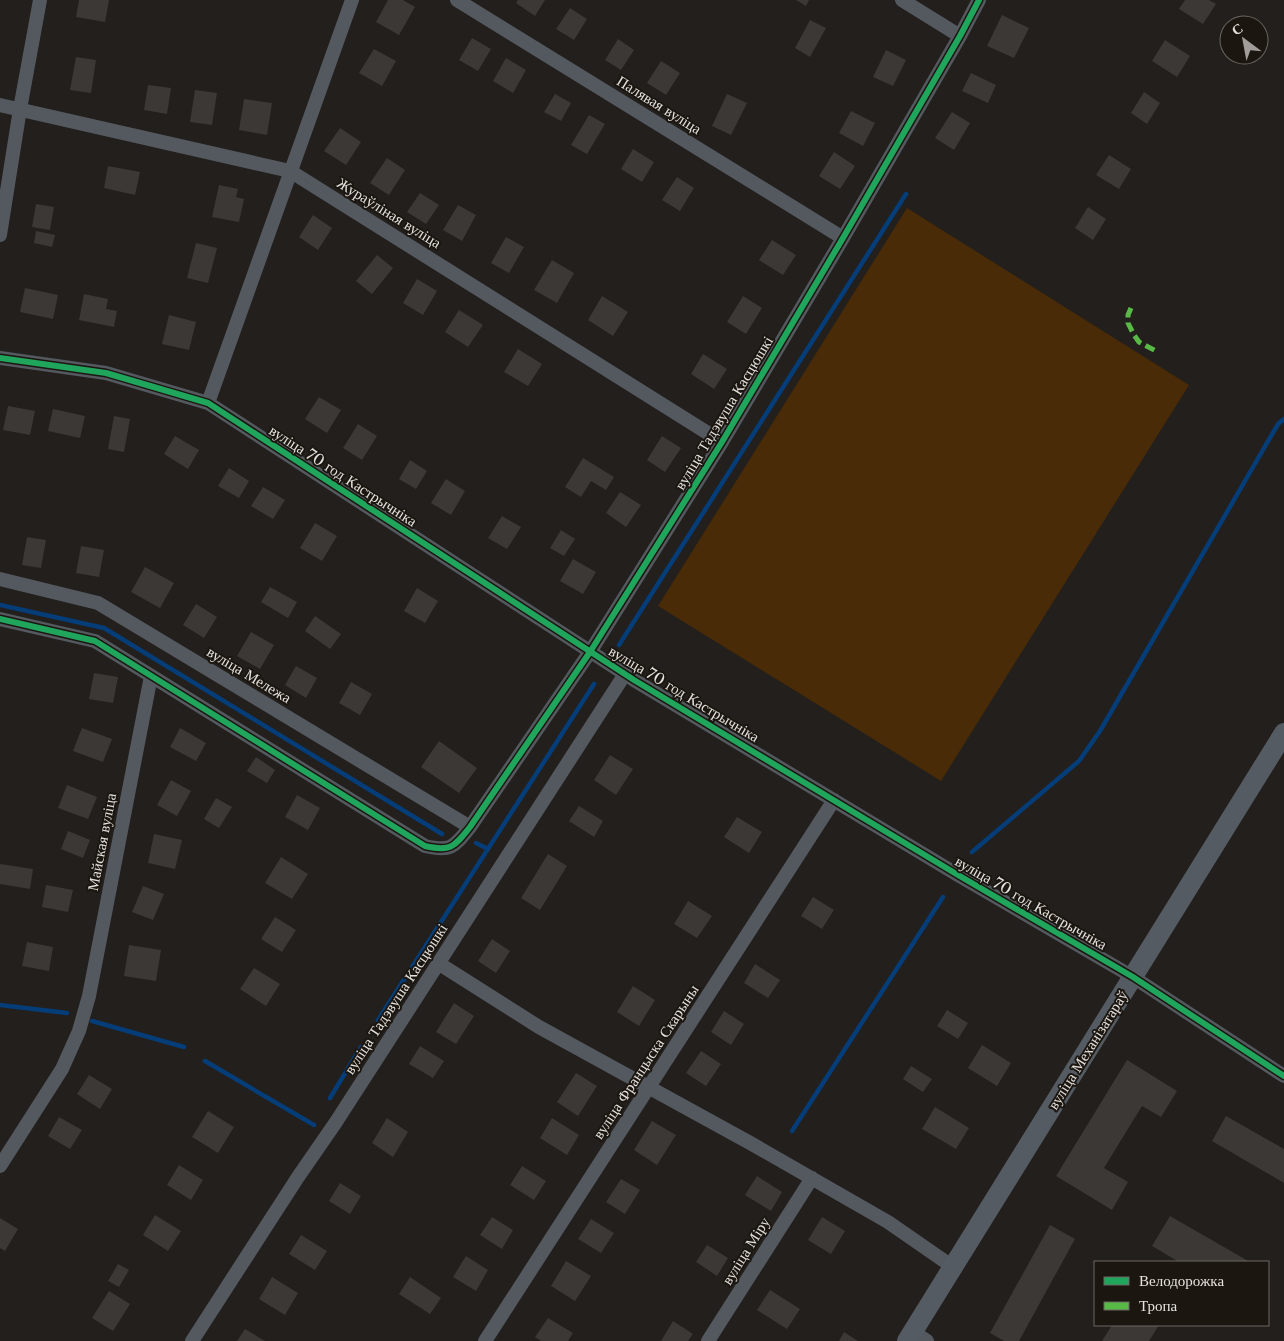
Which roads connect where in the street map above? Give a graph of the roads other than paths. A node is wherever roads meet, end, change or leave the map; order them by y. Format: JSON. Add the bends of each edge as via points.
{"nodes":[{"id":1,"x":40,"y":0,"type":"edge"},
{"id":2,"x":352,"y":0,"type":"edge"},
{"id":3,"x":457,"y":0,"type":"edge"},
{"id":4,"x":902,"y":0,"type":"edge"},
{"id":5,"x":979,"y":0,"type":"edge"},
{"id":6,"x":960,"y":36,"type":"junction"},
{"id":7,"x":0,"y":105,"type":"edge"},
{"id":8,"x":20,"y":109,"type":"junction"},
{"id":9,"x":290,"y":171,"type":"junction"},
{"id":10,"x":0,"y":235,"type":"edge"},
{"id":11,"x":843,"y":238,"type":"junction"},
{"id":12,"x":0,"y":358,"type":"edge"},
{"id":13,"x":208,"y":403,"type":"junction"},
{"id":14,"x":722,"y":442,"type":"junction"},
{"id":15,"x":0,"y":580,"type":"edge"},
{"id":16,"x":0,"y":619,"type":"edge"},
{"id":17,"x":590,"y":652,"type":"junction"},
{"id":18,"x":625,"y":674,"type":"junction"},
{"id":19,"x":152,"y":676,"type":"junction"},
{"id":20,"x":1284,"y":733,"type":"edge"},
{"id":21,"x":834,"y":800,"type":"junction"},
{"id":22,"x":470,"y":827,"type":"junction"},
{"id":23,"x":438,"y":963,"type":"junction"},
{"id":24,"x":1133,"y":977,"type":"junction"},
{"id":25,"x":1284,"y":1076,"type":"edge"},
{"id":26,"x":649,"y":1087,"type":"junction"},
{"id":27,"x":0,"y":1166,"type":"edge"},
{"id":28,"x":812,"y":1178,"type":"junction"},
{"id":29,"x":953,"y":1267,"type":"junction"},
{"id":30,"x":916,"y":1338,"type":"edge"},
{"id":31,"x":192,"y":1341,"type":"edge"},
{"id":32,"x":485,"y":1341,"type":"edge"},
{"id":33,"x":708,"y":1341,"type":"edge"}],
"edges":[{"from":1,"to":8,"type":"street"},
{"from":2,"to":9,"type":"street"},
{"from":3,"to":11,"type":"street","name":"Палявая вуліца"},
{"from":4,"to":6,"type":"street"},
{"from":5,"to":6,"type":"street","name":"вуліца Тадэвуша Касцюшкі"},
{"from":6,"to":11,"type":"street","name":"вуліца Тадэвуша Касцюшкі"},
{"from":7,"to":8,"type":"street","name":"Жураўліная вуліца"},
{"from":8,"to":9,"type":"street","name":"Жураўліная вуліца"},
{"from":8,"to":10,"type":"street"},
{"from":9,"to":13,"type":"street"},
{"from":9,"to":14,"type":"street","name":"Жураўліная вуліца"},
{"from":11,"to":14,"type":"street","name":"вуліца Тадэвуша Касцюшкі"},
{"from":12,"to":13,"type":"street","name":"вуліца 70 год Кастрычніка","via":[[106,372]]},
{"from":13,"to":17,"type":"street","name":"вуліца 70 год Кастрычніка"},
{"from":14,"to":17,"type":"street","name":"вуліца Тадэвуша Касцюшкі"},
{"from":15,"to":22,"type":"street","name":"вуліца Мележа","via":[[98,603]]},
{"from":16,"to":19,"type":"street","via":[[95,641]]},
{"from":17,"to":18,"type":"street","name":"вуліца 70 год Кастрычніка"},
{"from":17,"to":22,"type":"street","name":"вуліца Тадэвуша Касцюшкі"},
{"from":18,"to":21,"type":"street","name":"вуліца 70 год Кастрычніка"},
{"from":18,"to":23,"type":"street","name":"вуліца Тадэвуша Касцюшкі"},
{"from":19,"to":22,"type":"street","name":"вуліца Тадэвуша Касцюшкі","via":[[425,846],[446,849],[460,840]]},
{"from":19,"to":27,"type":"street","name":"Майская вуліца","via":[[80,1031],[62,1069]]},
{"from":20,"to":24,"type":"street","name":"вуліца Механізатараў"},
{"from":21,"to":24,"type":"street","name":"вуліца 70 год Кастрычніка"},
{"from":21,"to":26,"type":"street","name":"вуліца Францыска Скарыны"},
{"from":23,"to":26,"type":"street","via":[[540,1027]]},
{"from":23,"to":31,"type":"street","name":"вуліца Тадэвуша Касцюшкі"},
{"from":24,"to":25,"type":"street","name":"вуліца 70 год Кастрычніка"},
{"from":24,"to":29,"type":"street","name":"вуліца Механізатараў"},
{"from":26,"to":28,"type":"street"},
{"from":26,"to":32,"type":"street","name":"вуліца Францыска Скарыны"},
{"from":28,"to":29,"type":"street","via":[[888,1222]]},
{"from":28,"to":33,"type":"street","name":"вуліца Міру"},
{"from":29,"to":30,"type":"street","name":"вуліца Механізатараў"}]}
